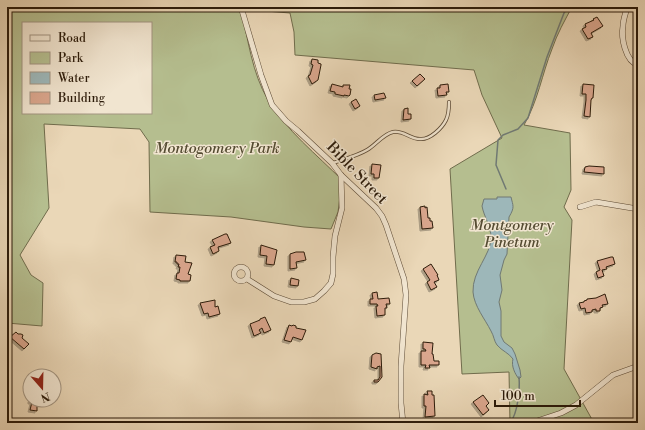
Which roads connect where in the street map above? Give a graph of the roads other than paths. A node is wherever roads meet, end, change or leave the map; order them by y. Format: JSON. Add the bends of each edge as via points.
{"nodes":[{"id":1,"x":241,"y":7,"type":"edge"},
{"id":2,"x":627,"y":7,"type":"edge"},
{"id":3,"x":638,"y":65,"type":"edge"},
{"id":4,"x":449,"y":102,"type":"dead end"},
{"id":5,"x":332,"y":163,"type":"junction"},
{"id":6,"x":341,"y":174,"type":"junction"},
{"id":7,"x":580,"y":206,"type":"dead end"},
{"id":8,"x":638,"y":209,"type":"edge"},
{"id":9,"x":247,"y":279,"type":"dead end"},
{"id":10,"x":638,"y":366,"type":"edge"},
{"id":11,"x":403,"y":423,"type":"edge"},
{"id":12,"x":531,"y":423,"type":"edge"}],
"edges":[{"from":1,"to":5,"type":"street","name":"Bible Street","via":[[272,105]]},
{"from":2,"to":3,"type":"street","via":[[623,26],[624,42],[631,60]]},
{"from":4,"to":5,"type":"lane","via":[[446,120],[427,138],[420,139],[392,132],[366,151]]},
{"from":5,"to":6,"type":"street","name":"Bible Street"},
{"from":6,"to":9,"type":"street","via":[[342,208],[335,236],[333,274],[331,283],[324,291],[315,299],[290,302],[274,296]]},
{"from":6,"to":11,"type":"street","name":"Bible Street","via":[[382,216],[405,284],[407,304],[401,355]]},
{"from":7,"to":8,"type":"street","via":[[596,202]]},
{"from":10,"to":12,"type":"street","via":[[613,375],[576,405],[561,413]]}]}
